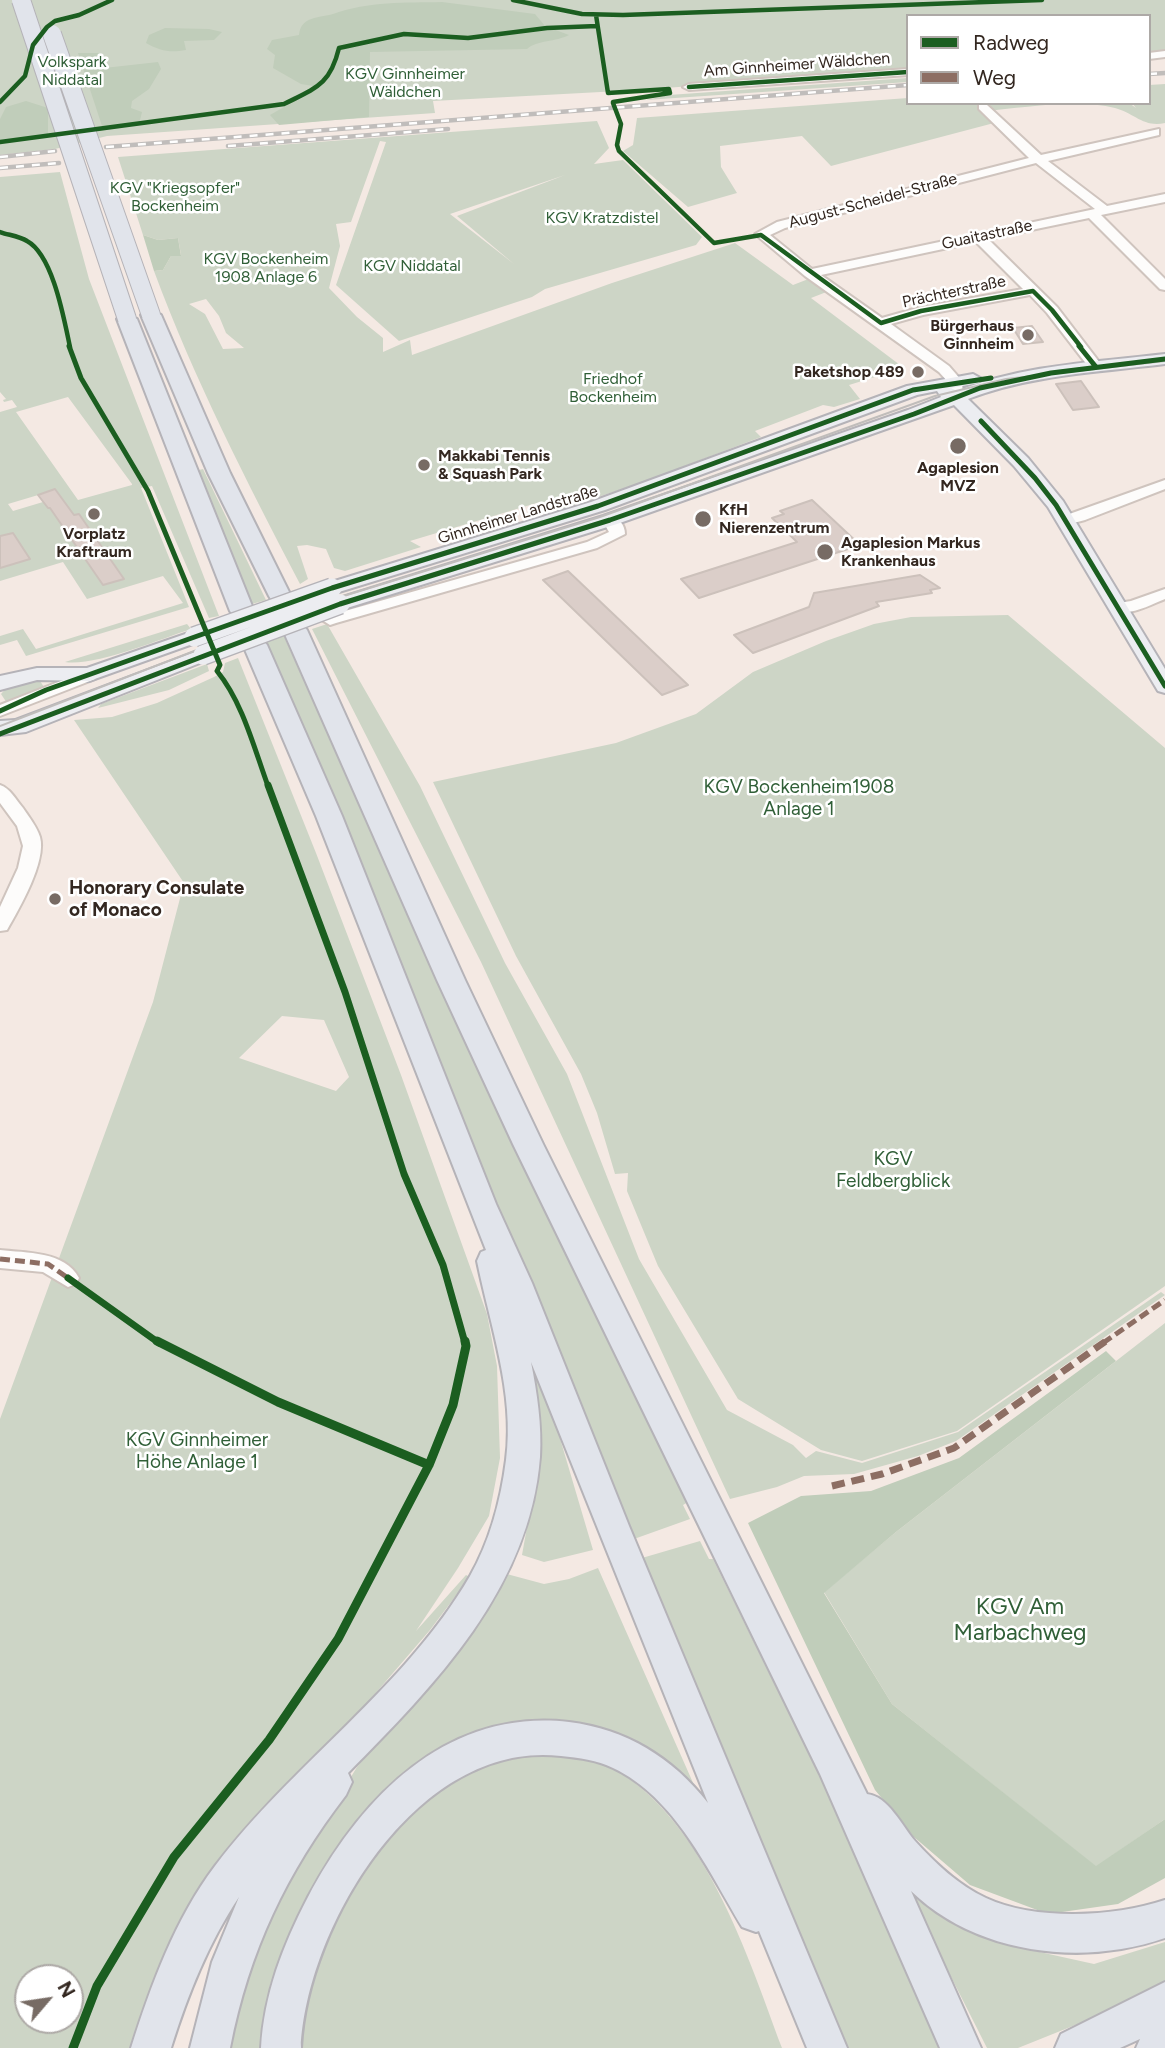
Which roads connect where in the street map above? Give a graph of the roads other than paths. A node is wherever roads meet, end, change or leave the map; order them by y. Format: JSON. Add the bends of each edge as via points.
{"nodes":[{"id":1,"x":21,"y":0,"type":"edge"},
{"id":2,"x":45,"y":13,"type":"dead end"},
{"id":3,"x":906,"y":72,"type":"edge"},
{"id":4,"x":689,"y":87,"type":"dead end"},
{"id":5,"x":983,"y":107,"type":"dead end"},
{"id":6,"x":1155,"y":132,"type":"dead end"},
{"id":7,"x":1041,"y":160,"type":"junction"},
{"id":8,"x":1165,"y":198,"type":"edge"},
{"id":9,"x":1098,"y":211,"type":"junction"},
{"id":10,"x":979,"y":237,"type":"junction"},
{"id":11,"x":1165,"y":269,"type":"edge"},
{"id":12,"x":1149,"y":271,"type":"junction"},
{"id":13,"x":810,"y":273,"type":"junction"},
{"id":14,"x":1165,"y":286,"type":"edge"},
{"id":15,"x":1033,"y":291,"type":"junction"},
{"id":16,"x":881,"y":323,"type":"junction"},
{"id":17,"x":1165,"y":359,"type":"edge"},
{"id":18,"x":1096,"y":367,"type":"junction"},
{"id":19,"x":956,"y":389,"type":"junction"},
{"id":20,"x":914,"y":414,"type":"junction"},
{"id":21,"x":981,"y":421,"type":"junction"},
{"id":22,"x":762,"y":444,"type":"junction"},
{"id":23,"x":780,"y":461,"type":"junction"},
{"id":24,"x":1165,"y":484,"type":"edge"},
{"id":25,"x":610,"y":520,"type":"junction"},
{"id":26,"x":1066,"y":520,"type":"junction"},
{"id":27,"x":1165,"y":593,"type":"edge"},
{"id":28,"x":280,"y":596,"type":"dead end"},
{"id":29,"x":334,"y":604,"type":"junction"},
{"id":30,"x":1118,"y":607,"type":"junction"},
{"id":31,"x":242,"y":611,"type":"dead end"},
{"id":32,"x":295,"y":630,"type":"dead end"},
{"id":33,"x":255,"y":645,"type":"dead end"},
{"id":34,"x":199,"y":646,"type":"junction"},
{"id":35,"x":89,"y":675,"type":"junction"},
{"id":36,"x":0,"y":682,"type":"edge"},
{"id":37,"x":1165,"y":686,"type":"edge"},
{"id":38,"x":0,"y":711,"type":"edge"},
{"id":39,"x":6,"y":730,"type":"edge"},
{"id":40,"x":1,"y":794,"type":"edge"},
{"id":41,"x":0,"y":925,"type":"edge"},
{"id":42,"x":481,"y":1204,"type":"junction"},
{"id":43,"x":0,"y":1259,"type":"edge"},
{"id":44,"x":68,"y":1278,"type":"dead end"},
{"id":45,"x":386,"y":1713,"type":"junction"},
{"id":46,"x":833,"y":1761,"type":"junction"},
{"id":47,"x":1165,"y":1919,"type":"edge"},
{"id":48,"x":795,"y":1972,"type":"junction"},
{"id":49,"x":1165,"y":2002,"type":"edge"},
{"id":50,"x":1165,"y":2043,"type":"edge"},
{"id":51,"x":151,"y":2048,"type":"edge"},
{"id":52,"x":210,"y":2048,"type":"edge"},
{"id":53,"x":281,"y":2048,"type":"edge"},
{"id":54,"x":827,"y":2048,"type":"edge"},
{"id":55,"x":961,"y":2048,"type":"edge"},
{"id":56,"x":1075,"y":2048,"type":"edge"},
{"id":57,"x":1156,"y":2048,"type":"edge"}],
"edges":[{"from":1,"to":31,"type":"highway","bridge":true,"via":[[127,319]]},
{"from":2,"to":28,"type":"highway","bridge":true,"via":[[151,315],[219,473]]},
{"from":3,"to":4,"type":"street","name":"Am Ginnheimer Wäldchen"},
{"from":5,"to":7,"type":"street"},
{"from":6,"to":7,"type":"street"},
{"from":7,"to":9,"type":"street"},
{"from":7,"to":13,"type":"street","name":"August-Scheidel-Straße","via":[[762,232]]},
{"from":8,"to":9,"type":"street","name":"Guaitastraße"},
{"from":9,"to":10,"type":"street","name":"Guaitastraße"},
{"from":9,"to":12,"type":"street"},
{"from":10,"to":13,"type":"street","name":"Guaitastraße"},
{"from":10,"to":15,"type":"street"},
{"from":11,"to":12,"type":"street"},
{"from":12,"to":14,"type":"street"},
{"from":13,"to":16,"type":"street","name":"August-Scheidel-Straße"},
{"from":15,"to":16,"type":"street","name":"Prächterstraße","via":[[921,311]]},
{"from":15,"to":18,"type":"street"},
{"from":16,"to":19,"type":"street","name":"August-Scheidel-Straße","via":[[938,365]]},
{"from":17,"to":18,"type":"main road","name":"Ginnheimer Landstraße"},
{"from":18,"to":19,"type":"main road","name":"Ginnheimer Landstraße"},
{"from":19,"to":20,"type":"main road","name":"Ginnheimer Landstraße"},
{"from":19,"to":21,"type":"main road"},
{"from":19,"to":22,"type":"main road","name":"Ginnheimer Landstraße","via":[[913,390]]},
{"from":20,"to":21,"type":"main road","via":[[944,410]]},
{"from":20,"to":23,"type":"main road","name":"Ginnheimer Landstraße"},
{"from":21,"to":26,"type":"main road","via":[[1035,478]]},
{"from":22,"to":23,"type":"main road","via":[[763,454]]},
{"from":22,"to":29,"type":"main road","name":"Ginnheimer Landstraße"},
{"from":23,"to":25,"type":"main road","name":"Ginnheimer Landstraße"},
{"from":24,"to":26,"type":"street"},
{"from":25,"to":29,"type":"main road","name":"Ginnheimer Landstraße"},
{"from":25,"to":29,"type":"street","name":"Ginnheimer Landstraße","via":[[618,531],[604,541],[462,580]]},
{"from":26,"to":30,"type":"main road"},
{"from":27,"to":30,"type":"street"},
{"from":29,"to":34,"type":"main road","name":"Ginnheimer Landstraße","bridge":true},
{"from":30,"to":37,"type":"main road"},
{"from":32,"to":46,"type":"highway","via":[[528,1144]]},
{"from":33,"to":42,"type":"highway","via":[[334,829]]},
{"from":34,"to":35,"type":"main road","name":"Ginnheimer Landstraße"},
{"from":34,"to":39,"type":"main road","name":"Ginnheimer Landstraße"},
{"from":35,"to":36,"type":"main road","name":"Ginnheimer Landstraße","via":[[37,674]]},
{"from":35,"to":38,"type":"street","name":"Ginnheimer Landstraße"},
{"from":40,"to":41,"type":"street","via":[[27,827],[33,850]]},
{"from":42,"to":45,"type":"highway","via":[[518,1367],[523,1407],[520,1479],[505,1537],[482,1586],[444,1644]]},
{"from":42,"to":48,"type":"highway"},
{"from":43,"to":44,"type":"street","via":[[48,1264]]},
{"from":45,"to":51,"type":"highway","via":[[270,1828],[228,1879],[192,1938]]},
{"from":45,"to":52,"type":"highway","via":[[330,1786],[255,1904],[218,2005]]},
{"from":46,"to":47,"type":"highway","via":[[898,1852],[972,1912],[1032,1930],[1083,1934]]},
{"from":46,"to":55,"type":"highway"},
{"from":48,"to":53,"type":"highway","via":[[694,1814],[664,1782],[609,1747],[558,1736],[520,1736],[444,1765],[399,1800],[351,1857],[309,1934],[286,1998]]},
{"from":48,"to":54,"type":"highway"},
{"from":49,"to":56,"type":"highway"},
{"from":50,"to":57,"type":"highway"}]}
